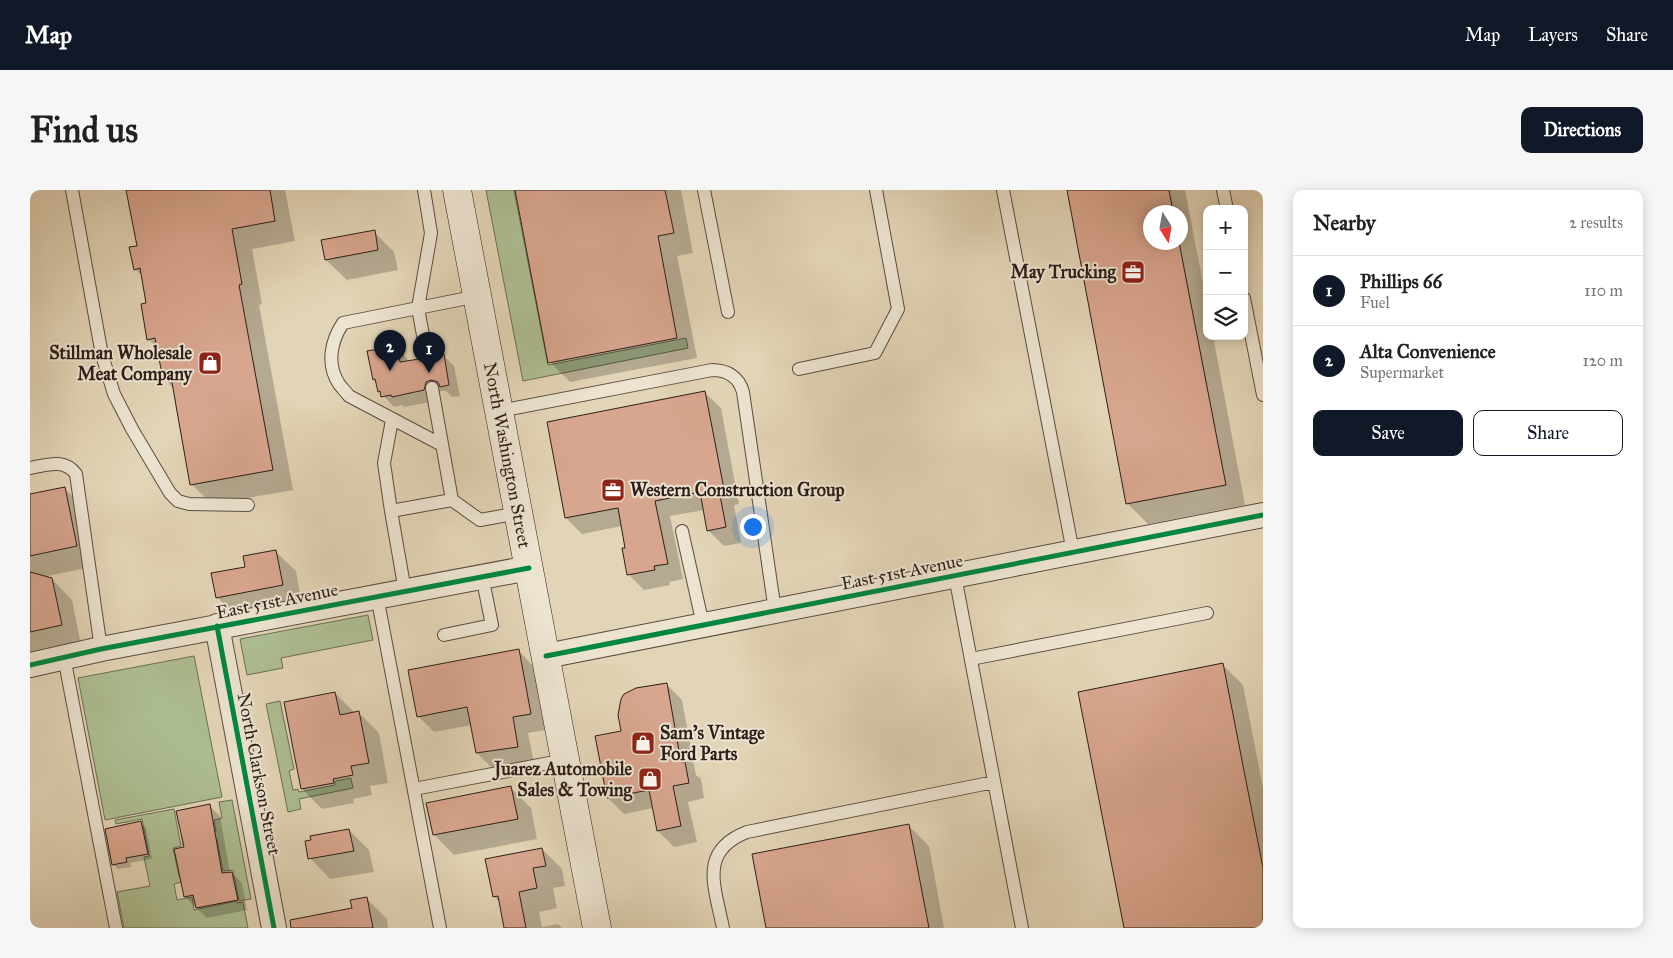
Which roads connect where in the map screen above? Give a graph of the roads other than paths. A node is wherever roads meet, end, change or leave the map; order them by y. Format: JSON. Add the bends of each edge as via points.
{"nodes":[{"id":1,"x":72,"y":190,"type":"edge"},
{"id":2,"x":424,"y":190,"type":"edge"},
{"id":3,"x":458,"y":190,"type":"edge"},
{"id":4,"x":704,"y":190,"type":"edge"},
{"id":5,"x":876,"y":190,"type":"edge"},
{"id":6,"x":1003,"y":190,"type":"edge"},
{"id":7,"x":1223,"y":190,"type":"edge"},
{"id":8,"x":1226,"y":205,"type":"edge"},
{"id":9,"x":478,"y":296,"type":"junction"},
{"id":10,"x":418,"y":308,"type":"junction"},
{"id":11,"x":728,"y":312,"type":"dead end"},
{"id":12,"x":1248,"y":318,"type":"edge"},
{"id":13,"x":427,"y":357,"type":"dead end"},
{"id":14,"x":799,"y":369,"type":"dead end"},
{"id":15,"x":432,"y":388,"type":"dead end"},
{"id":16,"x":1262,"y":389,"type":"edge"},
{"id":17,"x":499,"y":411,"type":"junction"},
{"id":18,"x":392,"y":420,"type":"junction"},
{"id":19,"x":442,"y":445,"type":"junction"},
{"id":20,"x":30,"y":468,"type":"edge"},
{"id":21,"x":452,"y":500,"type":"junction"},
{"id":22,"x":248,"y":505,"type":"dead end"},
{"id":23,"x":391,"y":512,"type":"junction"},
{"id":24,"x":519,"y":513,"type":"junction"},
{"id":25,"x":1263,"y":515,"type":"edge"},
{"id":26,"x":682,"y":530,"type":"dead end"},
{"id":27,"x":1073,"y":552,"type":"junction"},
{"id":28,"x":529,"y":568,"type":"junction"},
{"id":29,"x":482,"y":576,"type":"junction"},
{"id":30,"x":955,"y":576,"type":"junction"},
{"id":31,"x":405,"y":591,"type":"junction"},
{"id":32,"x":377,"y":596,"type":"junction"},
{"id":33,"x":775,"y":611,"type":"junction"},
{"id":34,"x":1207,"y":613,"type":"dead end"},
{"id":35,"x":703,"y":625,"type":"junction"},
{"id":36,"x":217,"y":626,"type":"junction"},
{"id":37,"x":444,"y":635,"type":"dead end"},
{"id":38,"x":101,"y":648,"type":"junction"},
{"id":39,"x":546,"y":656,"type":"junction"},
{"id":40,"x":64,"y":657,"type":"junction"},
{"id":41,"x":971,"y":659,"type":"junction"},
{"id":42,"x":30,"y":665,"type":"edge"},
{"id":43,"x":565,"y":760,"type":"junction"},
{"id":44,"x":994,"y":782,"type":"junction"},
{"id":45,"x":414,"y":789,"type":"junction"},
{"id":46,"x":116,"y":928,"type":"edge"},
{"id":47,"x":274,"y":928,"type":"edge"},
{"id":48,"x":440,"y":928,"type":"edge"},
{"id":49,"x":597,"y":928,"type":"edge"},
{"id":50,"x":723,"y":928,"type":"edge"},
{"id":51,"x":1022,"y":928,"type":"edge"}],
"edges":[{"from":1,"to":22,"type":"lane","via":[[102,355],[114,394],[132,429],[178,501]]},
{"from":2,"to":10,"type":"lane","via":[[431,233]]},
{"from":3,"to":9,"type":"main road","name":"North Washington Street"},
{"from":4,"to":11,"type":"lane"},
{"from":5,"to":14,"type":"lane","via":[[898,309],[876,354]]},
{"from":6,"to":27,"type":"lane"},
{"from":7,"to":8,"type":"lane"},
{"from":9,"to":10,"type":"lane"},
{"from":9,"to":17,"type":"main road","name":"North Washington Street"},
{"from":10,"to":13,"type":"lane"},
{"from":10,"to":18,"type":"lane","via":[[343,322],[333,341],[332,367],[338,383],[349,396]]},
{"from":12,"to":16,"type":"lane"},
{"from":15,"to":19,"type":"lane"},
{"from":17,"to":24,"type":"main road","name":"North Washington Street"},
{"from":17,"to":33,"type":"lane","via":[[712,370],[732,375],[743,392]]},
{"from":18,"to":19,"type":"lane"},
{"from":18,"to":23,"type":"lane","via":[[384,463]]},
{"from":19,"to":21,"type":"lane"},
{"from":20,"to":38,"type":"lane","via":[[60,463],[76,474]]},
{"from":21,"to":23,"type":"lane"},
{"from":21,"to":24,"type":"lane","via":[[480,520]]},
{"from":23,"to":31,"type":"lane"},
{"from":24,"to":28,"type":"main road","name":"North Washington Street"},
{"from":25,"to":27,"type":"street","name":"East 51st Avenue"},
{"from":26,"to":35,"type":"lane"},
{"from":27,"to":30,"type":"street","name":"East 51st Avenue"},
{"from":28,"to":29,"type":"street","name":"East 51st Avenue"},
{"from":28,"to":39,"type":"main road","name":"North Washington Street"},
{"from":29,"to":31,"type":"street","name":"East 51st Avenue"},
{"from":29,"to":37,"type":"lane","via":[[492,626]]},
{"from":30,"to":33,"type":"street","name":"East 51st Avenue"},
{"from":30,"to":41,"type":"lane"},
{"from":31,"to":32,"type":"street","name":"East 51st Avenue"},
{"from":32,"to":36,"type":"street","name":"East 51st Avenue"},
{"from":32,"to":45,"type":"lane"},
{"from":33,"to":35,"type":"street","name":"East 51st Avenue"},
{"from":34,"to":41,"type":"lane"},
{"from":35,"to":39,"type":"street","name":"East 51st Avenue"},
{"from":36,"to":38,"type":"street","name":"East 51st Avenue"},
{"from":36,"to":47,"type":"street","name":"North Clarkson Street"},
{"from":38,"to":40,"type":"street","name":"East 51st Avenue"},
{"from":39,"to":43,"type":"main road","name":"North Washington Street"},
{"from":40,"to":42,"type":"street","name":"East 51st Avenue"},
{"from":40,"to":46,"type":"lane"},
{"from":41,"to":44,"type":"lane"},
{"from":43,"to":45,"type":"lane"},
{"from":43,"to":49,"type":"main road","name":"North Washington Street"},
{"from":44,"to":50,"type":"lane","via":[[733,837],[722,847],[712,875]]},
{"from":44,"to":51,"type":"lane"},
{"from":45,"to":48,"type":"lane"}]}
